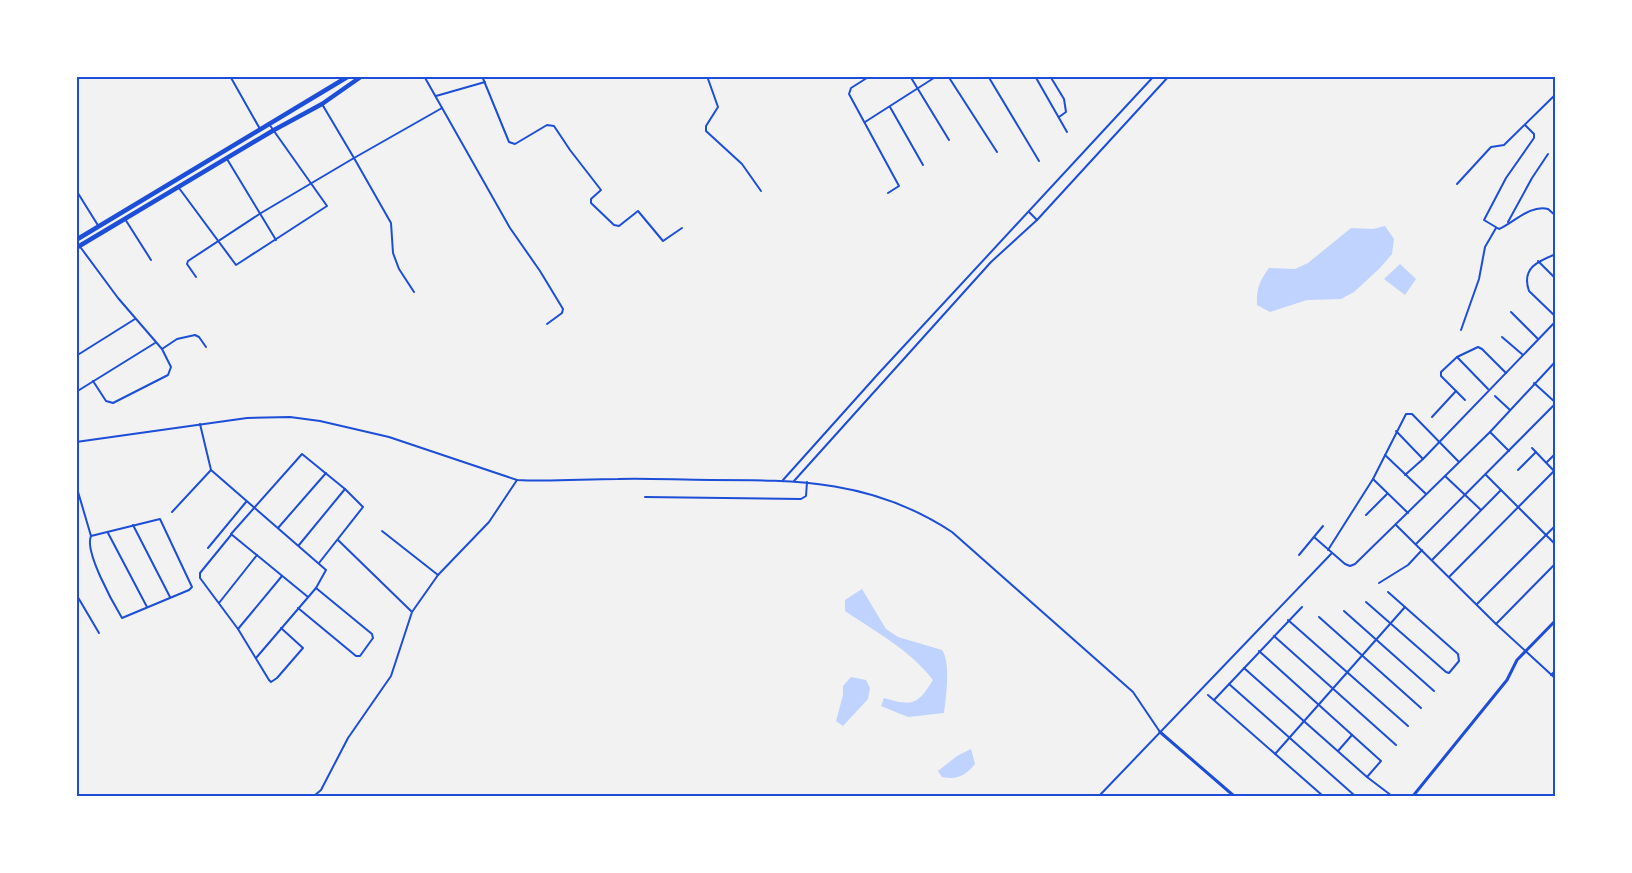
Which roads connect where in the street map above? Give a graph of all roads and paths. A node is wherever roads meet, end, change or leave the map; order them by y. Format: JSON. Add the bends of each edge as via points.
{"nodes":[{"id":1,"x":230,"y":76,"type":"edge"},
{"id":2,"x":349,"y":76,"type":"edge"},
{"id":3,"x":363,"y":76,"type":"edge"},
{"id":4,"x":424,"y":76,"type":"edge"},
{"id":5,"x":482,"y":76,"type":"edge"},
{"id":6,"x":707,"y":76,"type":"edge"},
{"id":7,"x":870,"y":76,"type":"edge"},
{"id":8,"x":910,"y":76,"type":"edge"},
{"id":9,"x":937,"y":76,"type":"edge"},
{"id":10,"x":948,"y":76,"type":"edge"},
{"id":11,"x":988,"y":76,"type":"edge"},
{"id":12,"x":1035,"y":76,"type":"edge"},
{"id":13,"x":1050,"y":76,"type":"edge"},
{"id":14,"x":1154,"y":76,"type":"edge"},
{"id":15,"x":1169,"y":76,"type":"edge"},
{"id":16,"x":484,"y":82,"type":"junction"},
{"id":17,"x":918,"y":88,"type":"junction"},
{"id":18,"x":1556,"y":94,"type":"edge"},
{"id":19,"x":436,"y":96,"type":"junction"},
{"id":20,"x":322,"y":104,"type":"junction"},
{"id":21,"x":890,"y":107,"type":"junction"},
{"id":22,"x":442,"y":108,"type":"junction"},
{"id":23,"x":1059,"y":117,"type":"junction"},
{"id":24,"x":865,"y":122,"type":"junction"},
{"id":25,"x":269,"y":124,"type":"junction"},
{"id":26,"x":1525,"y":125,"type":"junction"},
{"id":27,"x":260,"y":129,"type":"junction"},
{"id":28,"x":274,"y":130,"type":"junction"},
{"id":29,"x":1067,"y":132,"type":"dead end"},
{"id":30,"x":949,"y":140,"type":"dead end"},
{"id":31,"x":997,"y":152,"type":"dead end"},
{"id":32,"x":1548,"y":154,"type":"dead end"},
{"id":33,"x":354,"y":158,"type":"junction"},
{"id":34,"x":227,"y":159,"type":"junction"},
{"id":35,"x":1040,"y":161,"type":"dead end"},
{"id":36,"x":923,"y":165,"type":"dead end"},
{"id":37,"x":312,"y":182,"type":"junction"},
{"id":38,"x":1457,"y":184,"type":"dead end"},
{"id":39,"x":179,"y":188,"type":"junction"},
{"id":40,"x":76,"y":190,"type":"edge"},
{"id":41,"x":761,"y":191,"type":"dead end"},
{"id":42,"x":888,"y":193,"type":"dead end"},
{"id":43,"x":1029,"y":212,"type":"junction"},
{"id":44,"x":261,"y":213,"type":"junction"},
{"id":45,"x":1554,"y":214,"type":"edge"},
{"id":46,"x":125,"y":219,"type":"junction"},
{"id":47,"x":1037,"y":220,"type":"junction"},
{"id":48,"x":1508,"y":222,"type":"junction"},
{"id":49,"x":99,"y":227,"type":"junction"},
{"id":50,"x":682,"y":228,"type":"dead end"},
{"id":51,"x":1497,"y":228,"type":"junction"},
{"id":52,"x":76,"y":240,"type":"edge"},
{"id":53,"x":276,"y":240,"type":"junction"},
{"id":54,"x":218,"y":243,"type":"junction"},
{"id":55,"x":78,"y":247,"type":"edge"},
{"id":56,"x":1556,"y":254,"type":"edge"},
{"id":57,"x":151,"y":260,"type":"dead end"},
{"id":58,"x":1538,"y":261,"type":"junction"},
{"id":59,"x":196,"y":277,"type":"dead end"},
{"id":60,"x":1556,"y":279,"type":"edge"},
{"id":61,"x":414,"y":292,"type":"dead end"},
{"id":62,"x":1511,"y":312,"type":"dead end"},
{"id":63,"x":136,"y":319,"type":"junction"},
{"id":64,"x":1556,"y":319,"type":"edge"},
{"id":65,"x":547,"y":324,"type":"dead end"},
{"id":66,"x":1461,"y":330,"type":"dead end"},
{"id":67,"x":1502,"y":337,"type":"dead end"},
{"id":68,"x":911,"y":338,"type":"junction"},
{"id":69,"x":1538,"y":339,"type":"junction"},
{"id":70,"x":155,"y":343,"type":"junction"},
{"id":71,"x":918,"y":344,"type":"junction"},
{"id":72,"x":206,"y":347,"type":"dead end"},
{"id":73,"x":162,"y":349,"type":"junction"},
{"id":74,"x":1523,"y":355,"type":"junction"},
{"id":75,"x":76,"y":356,"type":"edge"},
{"id":76,"x":1457,"y":357,"type":"junction"},
{"id":77,"x":1556,"y":361,"type":"edge"},
{"id":78,"x":1506,"y":373,"type":"junction"},
{"id":79,"x":93,"y":381,"type":"junction"},
{"id":80,"x":1534,"y":383,"type":"junction"},
{"id":81,"x":1489,"y":390,"type":"junction"},
{"id":82,"x":1456,"y":391,"type":"junction"},
{"id":83,"x":76,"y":392,"type":"edge"},
{"id":84,"x":1495,"y":396,"type":"dead end"},
{"id":85,"x":1466,"y":400,"type":"dead end"},
{"id":86,"x":1556,"y":403,"type":"edge"},
{"id":87,"x":1510,"y":410,"type":"junction"},
{"id":88,"x":1432,"y":417,"type":"dead end"},
{"id":89,"x":200,"y":424,"type":"junction"},
{"id":90,"x":1396,"y":431,"type":"junction"},
{"id":91,"x":1490,"y":432,"type":"junction"},
{"id":92,"x":76,"y":442,"type":"edge"},
{"id":93,"x":1438,"y":442,"type":"junction"},
{"id":94,"x":1532,"y":448,"type":"dead end"},
{"id":95,"x":1509,"y":451,"type":"junction"},
{"id":96,"x":1536,"y":452,"type":"junction"},
{"id":97,"x":1556,"y":453,"type":"edge"},
{"id":98,"x":1385,"y":455,"type":"junction"},
{"id":99,"x":1423,"y":459,"type":"junction"},
{"id":100,"x":1459,"y":462,"type":"junction"},
{"id":101,"x":1546,"y":462,"type":"junction"},
{"id":102,"x":211,"y":470,"type":"junction"},
{"id":103,"x":1518,"y":470,"type":"dead end"},
{"id":104,"x":1555,"y":472,"type":"edge"},
{"id":105,"x":326,"y":473,"type":"junction"},
{"id":106,"x":1485,"y":474,"type":"junction"},
{"id":107,"x":1405,"y":475,"type":"junction"},
{"id":108,"x":1445,"y":476,"type":"junction"},
{"id":109,"x":1374,"y":479,"type":"junction"},
{"id":110,"x":517,"y":480,"type":"junction"},
{"id":111,"x":783,"y":480,"type":"junction"},
{"id":112,"x":794,"y":481,"type":"junction"},
{"id":113,"x":807,"y":482,"type":"junction"},
{"id":114,"x":76,"y":485,"type":"edge"},
{"id":115,"x":345,"y":489,"type":"junction"},
{"id":116,"x":1501,"y":490,"type":"junction"},
{"id":117,"x":1388,"y":493,"type":"junction"},
{"id":118,"x":1426,"y":494,"type":"junction"},
{"id":119,"x":1464,"y":494,"type":"junction"},
{"id":120,"x":645,"y":497,"type":"dead end"},
{"id":121,"x":247,"y":501,"type":"junction"},
{"id":122,"x":253,"y":508,"type":"junction"},
{"id":123,"x":1518,"y":508,"type":"junction"},
{"id":124,"x":1481,"y":510,"type":"junction"},
{"id":125,"x":172,"y":512,"type":"dead end"},
{"id":126,"x":1408,"y":513,"type":"junction"},
{"id":127,"x":1366,"y":515,"type":"dead end"},
{"id":128,"x":1396,"y":524,"type":"junction"},
{"id":129,"x":133,"y":525,"type":"junction"},
{"id":130,"x":1556,"y":525,"type":"edge"},
{"id":131,"x":1323,"y":526,"type":"dead end"},
{"id":132,"x":278,"y":528,"type":"junction"},
{"id":133,"x":382,"y":531,"type":"dead end"},
{"id":134,"x":108,"y":533,"type":"junction"},
{"id":135,"x":231,"y":534,"type":"junction"},
{"id":136,"x":92,"y":536,"type":"junction"},
{"id":137,"x":1545,"y":536,"type":"junction"},
{"id":138,"x":1314,"y":537,"type":"junction"},
{"id":139,"x":338,"y":540,"type":"junction"},
{"id":140,"x":1416,"y":544,"type":"junction"},
{"id":141,"x":299,"y":545,"type":"junction"},
{"id":142,"x":1556,"y":545,"type":"edge"},
{"id":143,"x":208,"y":548,"type":"dead end"},
{"id":144,"x":1328,"y":550,"type":"junction"},
{"id":145,"x":1422,"y":550,"type":"junction"},
{"id":146,"x":1332,"y":553,"type":"junction"},
{"id":147,"x":257,"y":555,"type":"junction"},
{"id":148,"x":1299,"y":555,"type":"dead end"},
{"id":149,"x":1432,"y":560,"type":"junction"},
{"id":150,"x":319,"y":563,"type":"junction"},
{"id":151,"x":1556,"y":563,"type":"edge"},
{"id":152,"x":438,"y":575,"type":"junction"},
{"id":153,"x":282,"y":576,"type":"junction"},
{"id":154,"x":1449,"y":577,"type":"junction"},
{"id":155,"x":1379,"y":583,"type":"dead end"},
{"id":156,"x":316,"y":588,"type":"junction"},
{"id":157,"x":1388,"y":592,"type":"dead end"},
{"id":158,"x":76,"y":594,"type":"edge"},
{"id":159,"x":308,"y":597,"type":"junction"},
{"id":160,"x":170,"y":598,"type":"junction"},
{"id":161,"x":1366,"y":602,"type":"dead end"},
{"id":162,"x":219,"y":603,"type":"junction"},
{"id":163,"x":1477,"y":604,"type":"junction"},
{"id":164,"x":1302,"y":607,"type":"dead end"},
{"id":165,"x":1405,"y":607,"type":"junction"},
{"id":166,"x":147,"y":608,"type":"junction"},
{"id":167,"x":298,"y":608,"type":"junction"},
{"id":168,"x":1344,"y":611,"type":"dead end"},
{"id":169,"x":412,"y":612,"type":"junction"},
{"id":170,"x":1319,"y":617,"type":"dead end"},
{"id":171,"x":1288,"y":620,"type":"junction"},
{"id":172,"x":1556,"y":620,"type":"edge"},
{"id":173,"x":1390,"y":623,"type":"junction"},
{"id":174,"x":1496,"y":624,"type":"junction"},
{"id":175,"x":281,"y":628,"type":"junction"},
{"id":176,"x":238,"y":629,"type":"junction"},
{"id":177,"x":99,"y":633,"type":"dead end"},
{"id":178,"x":1274,"y":636,"type":"junction"},
{"id":179,"x":1376,"y":640,"type":"junction"},
{"id":180,"x":1260,"y":651,"type":"junction"},
{"id":181,"x":1525,"y":651,"type":"junction"},
{"id":182,"x":1362,"y":656,"type":"junction"},
{"id":183,"x":256,"y":658,"type":"junction"},
{"id":184,"x":1244,"y":668,"type":"junction"},
{"id":185,"x":1556,"y":670,"type":"edge"},
{"id":186,"x":1347,"y":672,"type":"junction"},
{"id":187,"x":1551,"y":675,"type":"junction"},
{"id":188,"x":1556,"y":679,"type":"edge"},
{"id":189,"x":1229,"y":684,"type":"junction"},
{"id":190,"x":1332,"y":688,"type":"junction"},
{"id":191,"x":1434,"y":691,"type":"dead end"},
{"id":192,"x":1208,"y":695,"type":"dead end"},
{"id":193,"x":1214,"y":700,"type":"junction"},
{"id":194,"x":1318,"y":705,"type":"junction"},
{"id":195,"x":1421,"y":708,"type":"dead end"},
{"id":196,"x":1304,"y":721,"type":"junction"},
{"id":197,"x":1408,"y":726,"type":"dead end"},
{"id":198,"x":1161,"y":732,"type":"junction"},
{"id":199,"x":1352,"y":735,"type":"junction"},
{"id":200,"x":1289,"y":738,"type":"junction"},
{"id":201,"x":1396,"y":745,"type":"dead end"},
{"id":202,"x":1338,"y":751,"type":"junction"},
{"id":203,"x":1275,"y":754,"type":"junction"},
{"id":204,"x":1367,"y":777,"type":"junction"},
{"id":205,"x":314,"y":796,"type":"edge"},
{"id":206,"x":1098,"y":796,"type":"edge"},
{"id":207,"x":1234,"y":796,"type":"edge"},
{"id":208,"x":1323,"y":796,"type":"edge"},
{"id":209,"x":1353,"y":796,"type":"edge"},
{"id":210,"x":1392,"y":796,"type":"edge"},
{"id":211,"x":1413,"y":796,"type":"edge"}],
"edges":[{"from":1,"to":27,"type":"street"},
{"from":2,"to":25,"type":"highway"},
{"from":3,"to":20,"type":"highway"},
{"from":4,"to":19,"type":"street"},
{"from":5,"to":16,"type":"street"},
{"from":6,"to":41,"type":"street","via":[[718,107],[705,131],[742,164]]},
{"from":7,"to":24,"type":"street","via":[[849,91]]},
{"from":8,"to":17,"type":"street"},
{"from":9,"to":17,"type":"street"},
{"from":10,"to":31,"type":"street"},
{"from":11,"to":35,"type":"street"},
{"from":12,"to":23,"type":"street"},
{"from":13,"to":23,"type":"street","via":[[1064,99],[1066,112]]},
{"from":14,"to":43,"type":"street"},
{"from":15,"to":47,"type":"street"},
{"from":16,"to":19,"type":"street"},
{"from":16,"to":50,"type":"street","via":[[509,142],[515,144],[547,125],[554,126],[601,190],[591,203],[614,225],[619,226],[638,211],[663,241]]},
{"from":17,"to":21,"type":"street"},
{"from":17,"to":30,"type":"street"},
{"from":18,"to":26,"type":"street"},
{"from":19,"to":22,"type":"street"},
{"from":20,"to":28,"type":"highway"},
{"from":20,"to":33,"type":"street"},
{"from":21,"to":24,"type":"street"},
{"from":21,"to":36,"type":"street"},
{"from":22,"to":33,"type":"street"},
{"from":22,"to":65,"type":"street","via":[[510,228],[563,309]]},
{"from":23,"to":29,"type":"street"},
{"from":24,"to":42,"type":"street","via":[[898,186]]},
{"from":25,"to":27,"type":"highway"},
{"from":25,"to":28,"type":"street"},
{"from":26,"to":38,"type":"street","via":[[1503,145],[1491,147]]},
{"from":26,"to":51,"type":"street","via":[[1534,138],[1506,178],[1484,220]]},
{"from":27,"to":49,"type":"highway"},
{"from":28,"to":34,"type":"highway"},
{"from":28,"to":37,"type":"street"},
{"from":32,"to":48,"type":"street"},
{"from":33,"to":37,"type":"street"},
{"from":33,"to":61,"type":"street","via":[[392,223],[393,253]]},
{"from":34,"to":39,"type":"highway"},
{"from":34,"to":44,"type":"street"},
{"from":37,"to":44,"type":"street"},
{"from":37,"to":53,"type":"street","via":[[327,206]]},
{"from":39,"to":46,"type":"highway"},
{"from":39,"to":54,"type":"street"},
{"from":40,"to":49,"type":"street"},
{"from":43,"to":47,"type":"street"},
{"from":43,"to":68,"type":"street"},
{"from":44,"to":53,"type":"street"},
{"from":44,"to":54,"type":"street"},
{"from":45,"to":48,"type":"street","via":[[1537,209]]},
{"from":46,"to":55,"type":"highway"},
{"from":46,"to":57,"type":"street"},
{"from":47,"to":71,"type":"street","via":[[991,262]]},
{"from":48,"to":51,"type":"street"},
{"from":49,"to":52,"type":"highway"},
{"from":51,"to":66,"type":"street","via":[[1485,247],[1479,279]]},
{"from":53,"to":54,"type":"street","via":[[236,265]]},
{"from":54,"to":59,"type":"street","via":[[187,262]]},
{"from":55,"to":63,"type":"street"},
{"from":56,"to":58,"type":"street"},
{"from":58,"to":60,"type":"street"},
{"from":58,"to":64,"type":"street","via":[[1529,269],[1527,286]]},
{"from":62,"to":69,"type":"street"},
{"from":63,"to":70,"type":"street"},
{"from":63,"to":75,"type":"street"},
{"from":64,"to":69,"type":"street"},
{"from":67,"to":74,"type":"street"},
{"from":68,"to":71,"type":"street"},
{"from":68,"to":111,"type":"street"},
{"from":69,"to":74,"type":"street"},
{"from":70,"to":73,"type":"street"},
{"from":70,"to":79,"type":"street"},
{"from":71,"to":112,"type":"street"},
{"from":72,"to":73,"type":"street","via":[[195,335],[177,339]]},
{"from":73,"to":79,"type":"street","via":[[171,365],[170,372],[121,400],[108,403]]},
{"from":74,"to":78,"type":"street"},
{"from":76,"to":78,"type":"street","via":[[1478,347]]},
{"from":76,"to":81,"type":"street"},
{"from":76,"to":82,"type":"street","via":[[1441,372]]},
{"from":77,"to":80,"type":"street"},
{"from":78,"to":81,"type":"street"},
{"from":79,"to":83,"type":"street"},
{"from":80,"to":86,"type":"street"},
{"from":80,"to":87,"type":"street"},
{"from":81,"to":93,"type":"street"},
{"from":82,"to":85,"type":"street"},
{"from":82,"to":88,"type":"street"},
{"from":84,"to":87,"type":"street"},
{"from":86,"to":95,"type":"street"},
{"from":87,"to":91,"type":"street"},
{"from":89,"to":92,"type":"street"},
{"from":89,"to":102,"type":"street"},
{"from":89,"to":110,"type":"street","via":[[257,417],[320,421],[389,437]]},
{"from":90,"to":93,"type":"street","via":[[1408,413]]},
{"from":90,"to":98,"type":"street"},
{"from":90,"to":99,"type":"street"},
{"from":91,"to":95,"type":"street"},
{"from":91,"to":100,"type":"street"},
{"from":93,"to":99,"type":"street"},
{"from":93,"to":100,"type":"street"},
{"from":94,"to":96,"type":"street"},
{"from":95,"to":106,"type":"street"},
{"from":96,"to":101,"type":"street"},
{"from":96,"to":103,"type":"street"},
{"from":97,"to":101,"type":"street"},
{"from":98,"to":107,"type":"street"},
{"from":98,"to":109,"type":"street"},
{"from":99,"to":107,"type":"street"},
{"from":100,"to":108,"type":"street"},
{"from":101,"to":104,"type":"street"},
{"from":102,"to":121,"type":"street"},
{"from":102,"to":125,"type":"street"},
{"from":104,"to":123,"type":"street"},
{"from":105,"to":115,"type":"street"},
{"from":105,"to":122,"type":"street","via":[[302,454]]},
{"from":105,"to":132,"type":"street"},
{"from":106,"to":116,"type":"street"},
{"from":106,"to":119,"type":"street"},
{"from":107,"to":118,"type":"street"},
{"from":108,"to":118,"type":"street"},
{"from":108,"to":119,"type":"street"},
{"from":109,"to":117,"type":"street"},
{"from":109,"to":144,"type":"street"},
{"from":110,"to":111,"type":"street"},
{"from":110,"to":152,"type":"street","via":[[489,522]]},
{"from":111,"to":112,"type":"street"},
{"from":112,"to":113,"type":"street"},
{"from":113,"to":120,"type":"street","via":[[806,496],[801,499]]},
{"from":113,"to":198,"type":"street","via":[[862,491],[922,515],[952,532],[1133,692]]},
{"from":114,"to":136,"type":"street"},
{"from":115,"to":139,"type":"street","via":[[363,507]]},
{"from":115,"to":141,"type":"street"},
{"from":116,"to":123,"type":"street"},
{"from":116,"to":124,"type":"street"},
{"from":117,"to":126,"type":"street"},
{"from":117,"to":127,"type":"street"},
{"from":118,"to":126,"type":"street"},
{"from":119,"to":124,"type":"street"},
{"from":119,"to":140,"type":"street"},
{"from":121,"to":122,"type":"street"},
{"from":121,"to":143,"type":"street"},
{"from":122,"to":132,"type":"street"},
{"from":122,"to":135,"type":"street"},
{"from":123,"to":137,"type":"street"},
{"from":123,"to":154,"type":"street"},
{"from":124,"to":149,"type":"street"},
{"from":126,"to":128,"type":"street"},
{"from":128,"to":140,"type":"street"},
{"from":128,"to":146,"type":"street","via":[[1355,564],[1345,564]]},
{"from":129,"to":134,"type":"street"},
{"from":129,"to":160,"type":"street"},
{"from":129,"to":160,"type":"street","via":[[158,519],[163,524],[192,586]]},
{"from":130,"to":137,"type":"street"},
{"from":131,"to":138,"type":"street"},
{"from":132,"to":141,"type":"street"},
{"from":133,"to":152,"type":"street"},
{"from":134,"to":136,"type":"street"},
{"from":134,"to":166,"type":"street"},
{"from":135,"to":147,"type":"street"},
{"from":135,"to":162,"type":"street","via":[[200,573],[201,581]]},
{"from":136,"to":166,"type":"street","via":[[89,540],[96,567],[121,616]]},
{"from":137,"to":142,"type":"street"},
{"from":137,"to":163,"type":"street"},
{"from":138,"to":144,"type":"street"},
{"from":138,"to":148,"type":"street"},
{"from":139,"to":150,"type":"street"},
{"from":139,"to":169,"type":"street"},
{"from":140,"to":145,"type":"street"},
{"from":141,"to":150,"type":"street"},
{"from":144,"to":146,"type":"street"},
{"from":145,"to":149,"type":"street"},
{"from":145,"to":155,"type":"street"},
{"from":146,"to":198,"type":"street"},
{"from":147,"to":153,"type":"street"},
{"from":147,"to":162,"type":"street"},
{"from":149,"to":154,"type":"street"},
{"from":150,"to":156,"type":"street","via":[[325,573]]},
{"from":151,"to":174,"type":"street"},
{"from":152,"to":169,"type":"street"},
{"from":153,"to":159,"type":"street"},
{"from":153,"to":176,"type":"street"},
{"from":154,"to":163,"type":"street"},
{"from":156,"to":159,"type":"street"},
{"from":156,"to":167,"type":"street","via":[[372,634],[360,656]]},
{"from":157,"to":165,"type":"street"},
{"from":158,"to":177,"type":"street"},
{"from":159,"to":167,"type":"street"},
{"from":160,"to":166,"type":"street"},
{"from":161,"to":173,"type":"street"},
{"from":162,"to":176,"type":"street"},
{"from":163,"to":174,"type":"street"},
{"from":164,"to":171,"type":"street"},
{"from":165,"to":173,"type":"street"},
{"from":165,"to":173,"type":"street","via":[[1458,654],[1459,661],[1452,670],[1446,672]]},
{"from":167,"to":175,"type":"street"},
{"from":168,"to":179,"type":"street"},
{"from":169,"to":205,"type":"street","via":[[391,676]]},
{"from":170,"to":182,"type":"street"},
{"from":171,"to":178,"type":"street"},
{"from":171,"to":186,"type":"street"},
{"from":172,"to":181,"type":"street"},
{"from":173,"to":179,"type":"street"},
{"from":174,"to":181,"type":"street"},
{"from":175,"to":183,"type":"street"},
{"from":175,"to":183,"type":"street","via":[[302,650],[273,681],[268,680]]},
{"from":176,"to":183,"type":"street"},
{"from":178,"to":180,"type":"street"},
{"from":178,"to":190,"type":"street"},
{"from":179,"to":182,"type":"street"},
{"from":179,"to":191,"type":"street"},
{"from":180,"to":184,"type":"street"},
{"from":180,"to":194,"type":"street"},
{"from":181,"to":187,"type":"street"},
{"from":181,"to":211,"type":"street","via":[[1507,680]]},
{"from":182,"to":186,"type":"street"},
{"from":182,"to":195,"type":"street"},
{"from":184,"to":189,"type":"street"},
{"from":184,"to":196,"type":"street"},
{"from":185,"to":187,"type":"street"},
{"from":186,"to":190,"type":"street"},
{"from":186,"to":197,"type":"street"},
{"from":187,"to":188,"type":"street"},
{"from":189,"to":193,"type":"street"},
{"from":189,"to":200,"type":"street"},
{"from":190,"to":194,"type":"street"},
{"from":190,"to":201,"type":"street"},
{"from":192,"to":193,"type":"street"},
{"from":193,"to":203,"type":"street"},
{"from":194,"to":196,"type":"street"},
{"from":194,"to":199,"type":"street"},
{"from":196,"to":200,"type":"street"},
{"from":196,"to":202,"type":"street"},
{"from":198,"to":206,"type":"street"},
{"from":198,"to":207,"type":"street"},
{"from":199,"to":202,"type":"street"},
{"from":199,"to":204,"type":"street","via":[[1381,761]]},
{"from":200,"to":203,"type":"street"},
{"from":200,"to":209,"type":"street"},
{"from":202,"to":204,"type":"street"},
{"from":203,"to":208,"type":"street"},
{"from":204,"to":210,"type":"street"}]}
